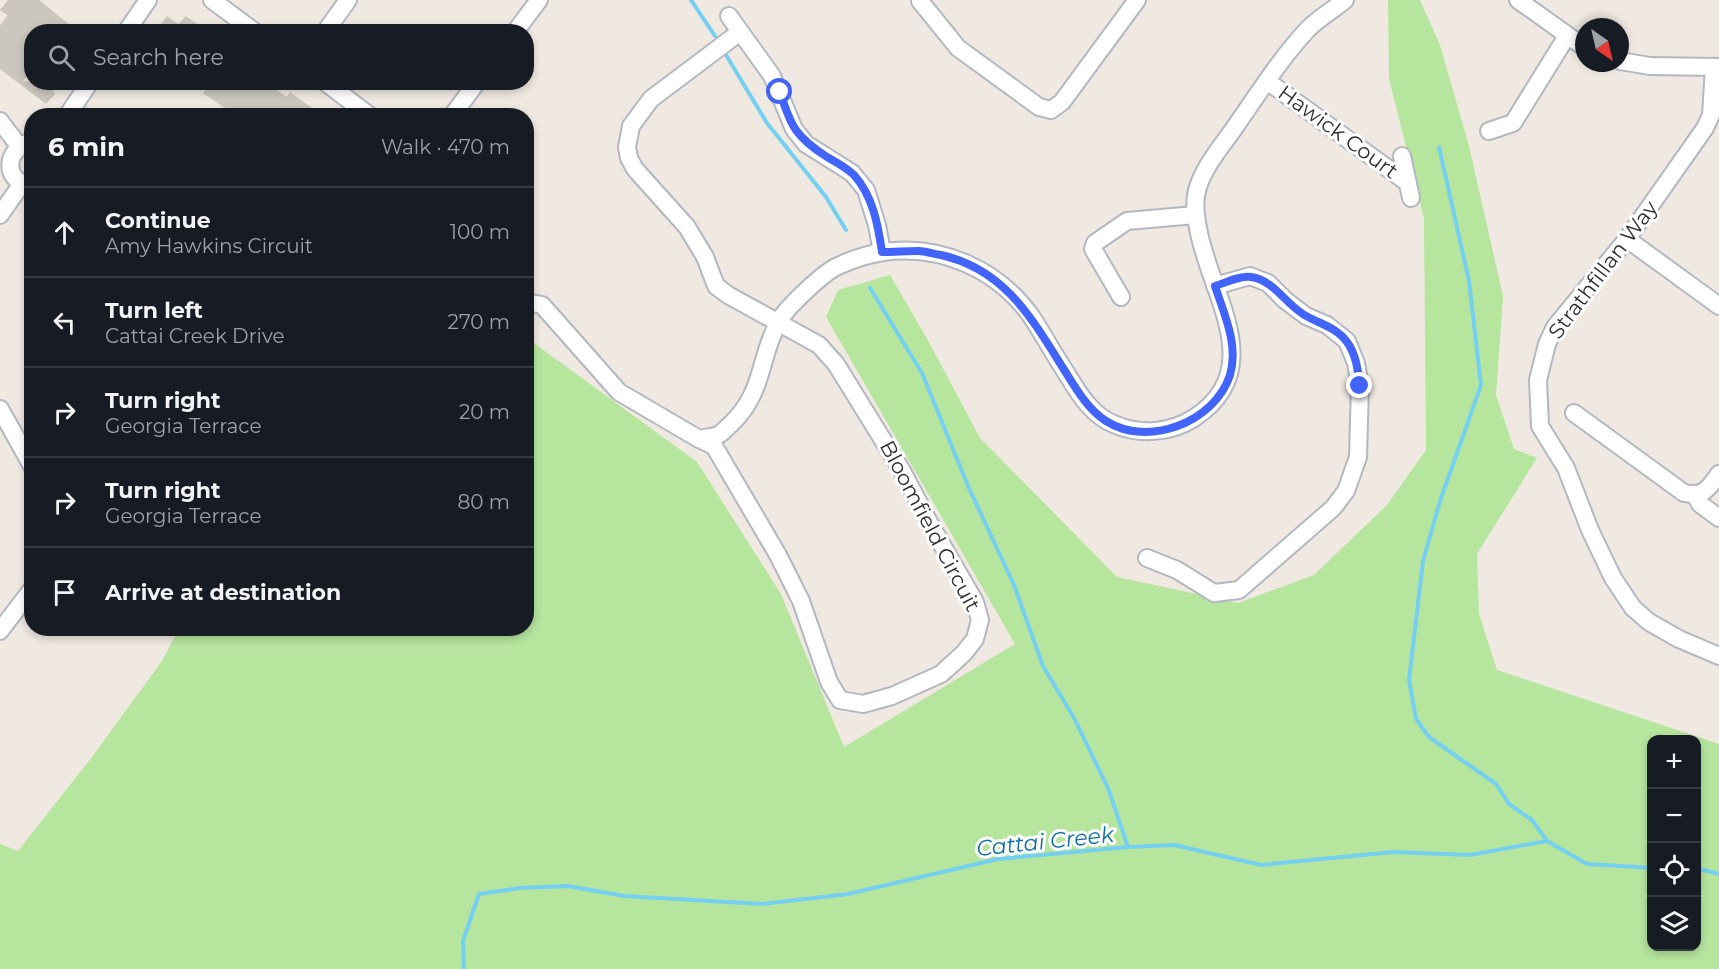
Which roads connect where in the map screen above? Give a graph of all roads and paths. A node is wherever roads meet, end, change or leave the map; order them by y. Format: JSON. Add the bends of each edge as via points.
{"nodes":[{"id":1,"x":148,"y":0,"type":"edge"},
{"id":2,"x":212,"y":0,"type":"edge"},
{"id":3,"x":348,"y":0,"type":"edge"},
{"id":4,"x":539,"y":0,"type":"edge"},
{"id":5,"x":1137,"y":0,"type":"edge"},
{"id":6,"x":1345,"y":0,"type":"edge"},
{"id":7,"x":1518,"y":0,"type":"edge"},
{"id":8,"x":920,"y":1,"type":"edge"},
{"id":9,"x":729,"y":16,"type":"dead end"},
{"id":10,"x":132,"y":24,"type":"edge"},
{"id":11,"x":244,"y":24,"type":"edge"},
{"id":12,"x":332,"y":24,"type":"edge"},
{"id":13,"x":521,"y":24,"type":"edge"},
{"id":14,"x":740,"y":32,"type":"junction"},
{"id":15,"x":1567,"y":36,"type":"junction"},
{"id":16,"x":1575,"y":41,"type":"edge"},
{"id":17,"x":1629,"y":62,"type":"edge"},
{"id":18,"x":1717,"y":67,"type":"edge"},
{"id":19,"x":1267,"y":81,"type":"junction"},
{"id":20,"x":85,"y":90,"type":"edge"},
{"id":21,"x":336,"y":90,"type":"edge"},
{"id":22,"x":471,"y":90,"type":"edge"},
{"id":23,"x":72,"y":108,"type":"edge"},
{"id":24,"x":359,"y":108,"type":"edge"},
{"id":25,"x":458,"y":108,"type":"edge"},
{"id":26,"x":0,"y":121,"type":"edge"},
{"id":27,"x":1490,"y":131,"type":"dead end"},
{"id":28,"x":24,"y":142,"type":"edge"},
{"id":29,"x":24,"y":144,"type":"edge"},
{"id":30,"x":1402,"y":156,"type":"dead end"},
{"id":31,"x":24,"y":184,"type":"edge"},
{"id":32,"x":24,"y":188,"type":"edge"},
{"id":33,"x":0,"y":215,"type":"edge"},
{"id":34,"x":1195,"y":215,"type":"junction"},
{"id":35,"x":1627,"y":239,"type":"junction"},
{"id":36,"x":882,"y":252,"type":"junction"},
{"id":37,"x":1215,"y":286,"type":"junction"},
{"id":38,"x":1121,"y":297,"type":"dead end"},
{"id":39,"x":534,"y":304,"type":"edge"},
{"id":40,"x":1719,"y":306,"type":"edge"},
{"id":41,"x":778,"y":322,"type":"junction"},
{"id":42,"x":0,"y":409,"type":"edge"},
{"id":43,"x":1574,"y":413,"type":"dead end"},
{"id":44,"x":699,"y":439,"type":"junction"},
{"id":45,"x":24,"y":452,"type":"edge"},
{"id":46,"x":1719,"y":474,"type":"edge"},
{"id":47,"x":1695,"y":495,"type":"junction"},
{"id":48,"x":1719,"y":518,"type":"edge"},
{"id":49,"x":1147,"y":558,"type":"dead end"},
{"id":50,"x":1613,"y":578,"type":"junction"},
{"id":51,"x":24,"y":599,"type":"edge"},
{"id":52,"x":0,"y":631,"type":"edge"},
{"id":53,"x":1719,"y":646,"type":"edge"},
{"id":54,"x":1719,"y":656,"type":"edge"}],
"edges":[{"from":1,"to":10,"type":"street"},
{"from":2,"to":11,"type":"street"},
{"from":3,"to":12,"type":"street"},
{"from":4,"to":13,"type":"street"},
{"from":5,"to":8,"type":"street","via":[[1062,102],[1051,110],[1039,107],[958,48]]},
{"from":6,"to":19,"type":"street","via":[[1311,26]]},
{"from":7,"to":15,"type":"street"},
{"from":9,"to":14,"type":"street"},
{"from":14,"to":36,"type":"street","via":[[772,76],[794,129],[806,144],[852,173],[866,190]]},
{"from":14,"to":41,"type":"street","via":[[651,99],[631,126],[627,147],[635,169],[696,240],[716,286]]},
{"from":15,"to":16,"type":"street"},
{"from":15,"to":27,"type":"street","via":[[1513,123]]},
{"from":17,"to":18,"type":"street"},
{"from":18,"to":35,"type":"street","name":"Strathfillan Way","via":[[1706,128]]},
{"from":19,"to":30,"type":"street","name":"Hawick Court","via":[[1409,190]]},
{"from":19,"to":34,"type":"street","via":[[1208,166],[1197,189]]},
{"from":20,"to":23,"type":"street"},
{"from":21,"to":24,"type":"street"},
{"from":22,"to":25,"type":"street"},
{"from":26,"to":28,"type":"street"},
{"from":29,"to":31,"type":"street","via":[[12,153],[10,168]]},
{"from":32,"to":33,"type":"street"},
{"from":34,"to":37,"type":"street"},
{"from":34,"to":38,"type":"street","via":[[1127,221],[1095,243],[1093,249]]},
{"from":35,"to":40,"type":"street"},
{"from":35,"to":50,"type":"street","name":"Strathfillan Way","via":[[1555,327],[1538,380],[1540,426],[1566,468]]},
{"from":36,"to":37,"type":"street","via":[[921,251],[960,259],[988,274],[1031,316],[1089,407],[1106,422],[1130,431],[1183,425],[1206,410],[1221,393],[1230,374],[1233,349]]},
{"from":36,"to":41,"type":"street","via":[[836,266],[792,304]]},
{"from":37,"to":49,"type":"street","via":[[1250,276],[1268,283],[1306,316],[1327,325],[1347,341],[1360,386],[1358,457],[1346,491],[1333,508],[1239,590],[1214,593],[1177,570]]},
{"from":39,"to":44,"type":"street","via":[[542,305],[619,392]]},
{"from":41,"to":44,"type":"street","via":[[756,388],[743,413],[719,435]]},
{"from":41,"to":44,"type":"street","name":"Bloomfield Circuit","via":[[819,345],[836,364],[902,471],[975,602],[980,620],[975,639],[941,674],[863,704],[840,700],[829,682],[801,601],[778,555],[714,446]]},
{"from":42,"to":45,"type":"street"},
{"from":43,"to":47,"type":"street","via":[[1684,493]]},
{"from":46,"to":47,"type":"street","via":[[1709,488]]},
{"from":47,"to":48,"type":"street","via":[[1700,504]]},
{"from":50,"to":53,"type":"street","name":"Strathfillan Way","via":[[1650,611]]},
{"from":50,"to":54,"type":"street","name":"Strathfillan Way","via":[[1633,608],[1649,622]]},
{"from":51,"to":52,"type":"street"}]}
